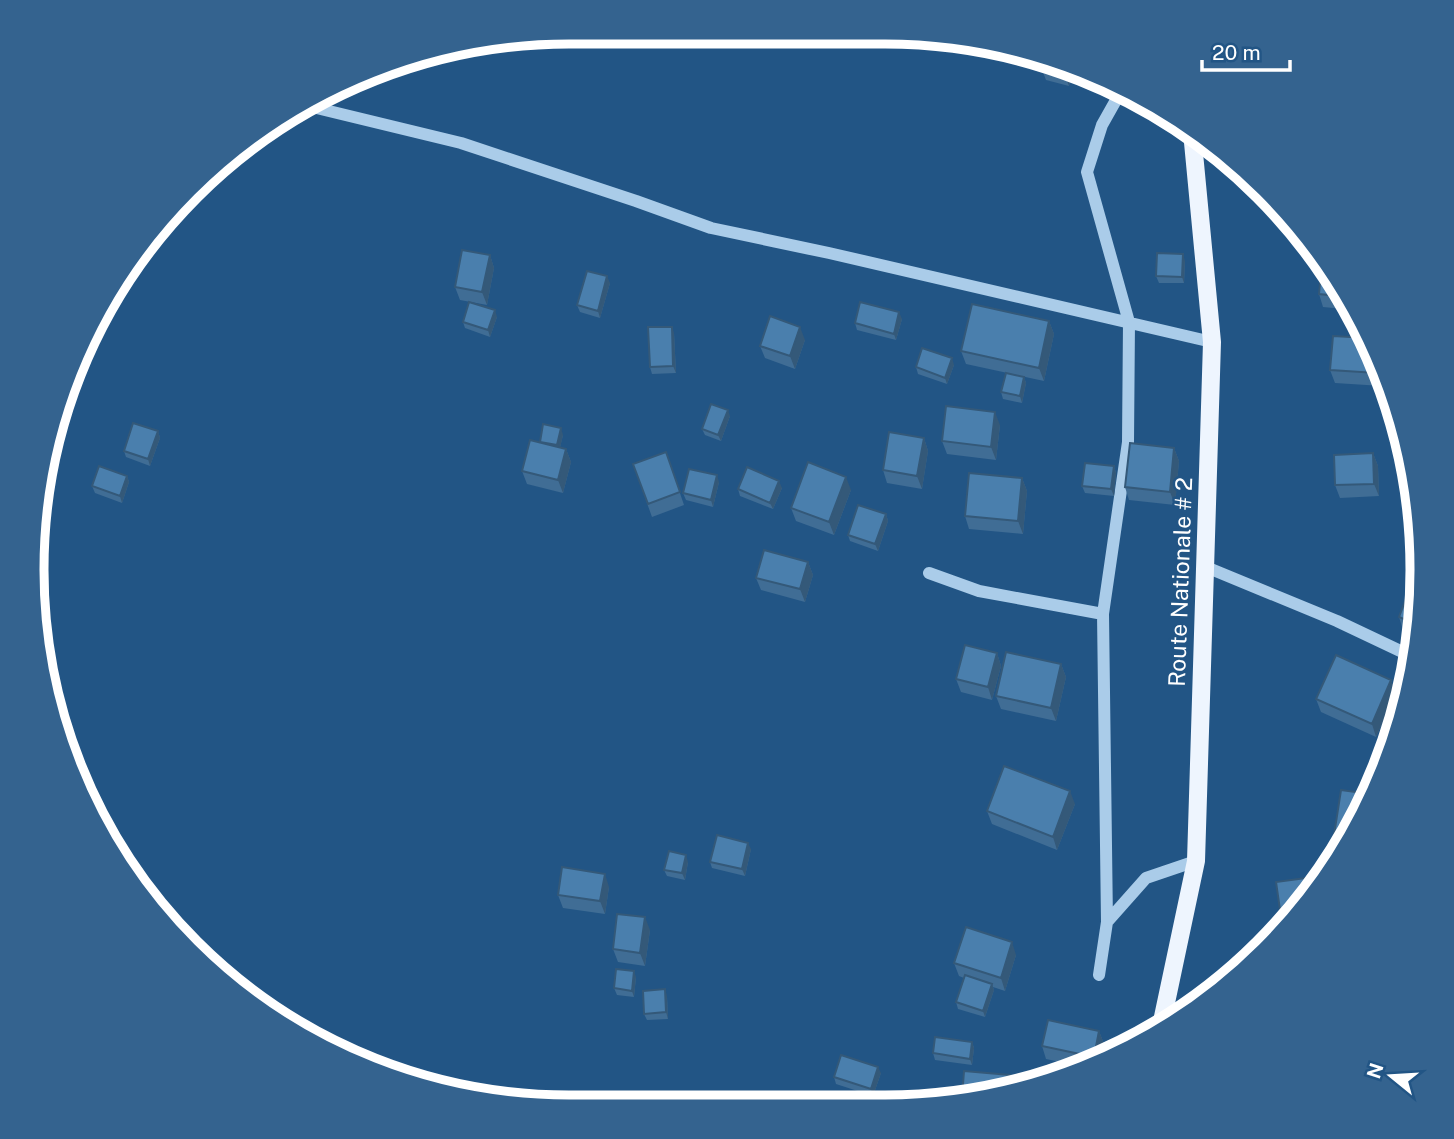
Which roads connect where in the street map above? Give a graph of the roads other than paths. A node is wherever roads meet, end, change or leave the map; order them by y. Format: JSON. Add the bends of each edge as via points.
{"nodes":[{"id":1,"x":1117,"y":98,"type":"edge"},
{"id":2,"x":318,"y":108,"type":"edge"},
{"id":3,"x":1193,"y":143,"type":"edge"},
{"id":4,"x":1129,"y":322,"type":"junction"},
{"id":5,"x":1212,"y":342,"type":"junction"},
{"id":6,"x":1206,"y":567,"type":"junction"},
{"id":7,"x":929,"y":573,"type":"dead end"},
{"id":8,"x":1103,"y":614,"type":"junction"},
{"id":9,"x":1403,"y":652,"type":"edge"},
{"id":10,"x":1196,"y":861,"type":"junction"},
{"id":11,"x":1107,"y":922,"type":"junction"},
{"id":12,"x":1099,"y":975,"type":"dead end"},
{"id":13,"x":1163,"y":1015,"type":"edge"}],
"edges":[{"from":1,"to":4,"type":"street","via":[[1102,125],[1087,172]]},
{"from":2,"to":4,"type":"street","via":[[461,143],[711,228]]},
{"from":3,"to":5,"type":"main road","name":"Route Nationale # 2"},
{"from":4,"to":5,"type":"street"},
{"from":4,"to":8,"type":"street","via":[[1128,442]]},
{"from":5,"to":6,"type":"main road","name":"Route Nationale # 2"},
{"from":6,"to":9,"type":"street"},
{"from":6,"to":10,"type":"main road","name":"Route Nationale # 2"},
{"from":7,"to":8,"type":"street","via":[[979,591]]},
{"from":8,"to":11,"type":"street"},
{"from":10,"to":11,"type":"street","via":[[1146,878]]},
{"from":10,"to":13,"type":"main road","name":"Route Nationale # 2"},
{"from":11,"to":12,"type":"street"}]}
